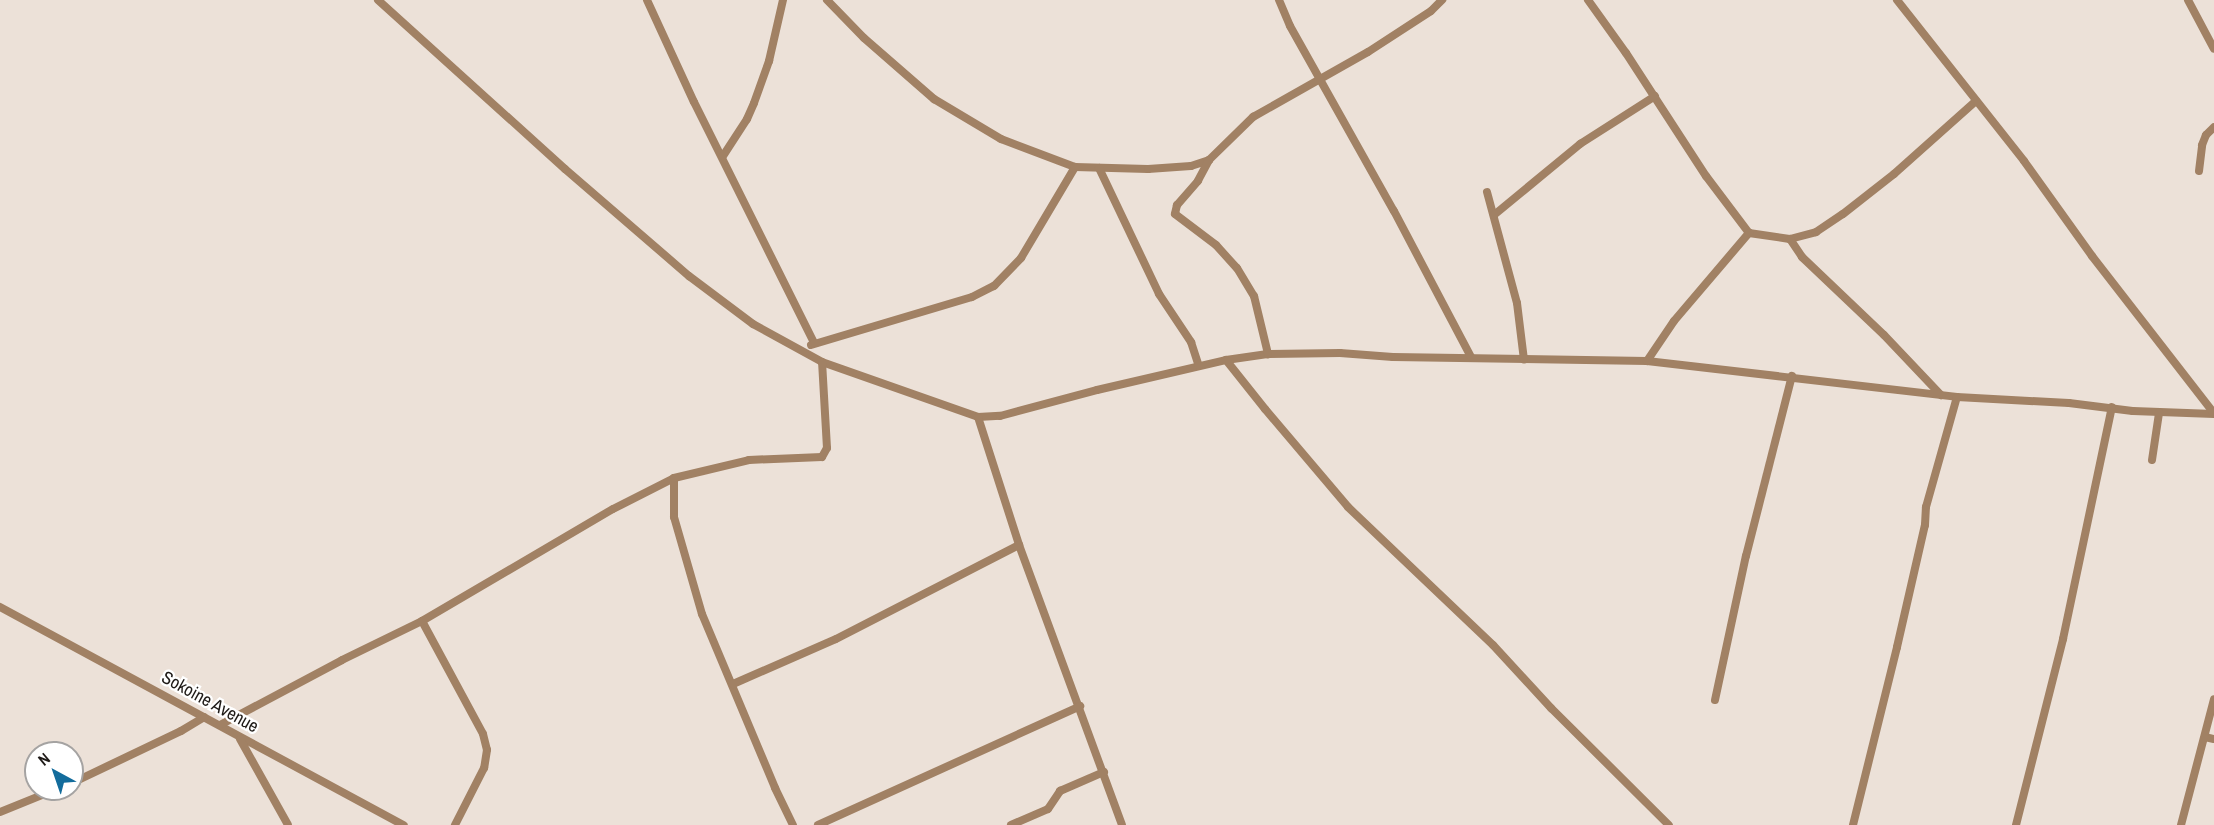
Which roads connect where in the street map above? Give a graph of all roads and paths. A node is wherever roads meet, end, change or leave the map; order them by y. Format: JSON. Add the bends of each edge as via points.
{"nodes":[{"id":1,"x":378,"y":0,"type":"edge"},
{"id":2,"x":647,"y":0,"type":"edge"},
{"id":3,"x":783,"y":0,"type":"edge"},
{"id":4,"x":827,"y":0,"type":"edge"},
{"id":5,"x":1279,"y":0,"type":"edge"},
{"id":6,"x":1442,"y":0,"type":"edge"},
{"id":7,"x":1588,"y":0,"type":"edge"},
{"id":8,"x":1897,"y":0,"type":"edge"},
{"id":9,"x":2188,"y":0,"type":"edge"},
{"id":10,"x":2214,"y":49,"type":"edge"},
{"id":11,"x":1320,"y":80,"type":"junction"},
{"id":12,"x":1655,"y":96,"type":"junction"},
{"id":13,"x":1976,"y":101,"type":"junction"},
{"id":14,"x":2214,"y":127,"type":"edge"},
{"id":15,"x":723,"y":156,"type":"junction"},
{"id":16,"x":1209,"y":160,"type":"junction"},
{"id":17,"x":1076,"y":167,"type":"junction"},
{"id":18,"x":1099,"y":168,"type":"junction"},
{"id":19,"x":2199,"y":171,"type":"dead end"},
{"id":20,"x":1487,"y":192,"type":"dead end"},
{"id":21,"x":1494,"y":216,"type":"junction"},
{"id":22,"x":1749,"y":233,"type":"junction"},
{"id":23,"x":1790,"y":239,"type":"junction"},
{"id":24,"x":814,"y":343,"type":"junction"},
{"id":25,"x":802,"y":350,"type":"junction"},
{"id":26,"x":1268,"y":354,"type":"junction"},
{"id":27,"x":1471,"y":357,"type":"junction"},
{"id":28,"x":1226,"y":360,"type":"junction"},
{"id":29,"x":1524,"y":360,"type":"junction"},
{"id":30,"x":822,"y":362,"type":"junction"},
{"id":31,"x":1647,"y":362,"type":"junction"},
{"id":32,"x":1199,"y":366,"type":"junction"},
{"id":33,"x":1792,"y":376,"type":"junction"},
{"id":34,"x":1941,"y":395,"type":"junction"},
{"id":35,"x":1957,"y":397,"type":"junction"},
{"id":36,"x":2112,"y":407,"type":"junction"},
{"id":37,"x":2159,"y":413,"type":"junction"},
{"id":38,"x":2214,"y":414,"type":"edge"},
{"id":39,"x":978,"y":417,"type":"junction"},
{"id":40,"x":2152,"y":460,"type":"dead end"},
{"id":41,"x":674,"y":478,"type":"junction"},
{"id":42,"x":1019,"y":545,"type":"junction"},
{"id":43,"x":0,"y":607,"type":"edge"},
{"id":44,"x":422,"y":621,"type":"junction"},
{"id":45,"x":733,"y":684,"type":"junction"},
{"id":46,"x":2214,"y":699,"type":"edge"},
{"id":47,"x":1715,"y":700,"type":"dead end"},
{"id":48,"x":1080,"y":706,"type":"junction"},
{"id":49,"x":204,"y":717,"type":"junction"},
{"id":50,"x":220,"y":725,"type":"junction"},
{"id":51,"x":239,"y":738,"type":"junction"},
{"id":52,"x":2210,"y":738,"type":"edge"},
{"id":53,"x":1104,"y":772,"type":"junction"},
{"id":54,"x":84,"y":777,"type":"edge"},
{"id":55,"x":27,"y":801,"type":"edge"},
{"id":56,"x":0,"y":812,"type":"edge"},
{"id":57,"x":288,"y":825,"type":"edge"},
{"id":58,"x":405,"y":825,"type":"edge"},
{"id":59,"x":455,"y":825,"type":"edge"},
{"id":60,"x":793,"y":825,"type":"edge"},
{"id":61,"x":818,"y":825,"type":"edge"},
{"id":62,"x":1011,"y":825,"type":"edge"},
{"id":63,"x":1122,"y":825,"type":"edge"},
{"id":64,"x":1669,"y":825,"type":"edge"},
{"id":65,"x":1853,"y":825,"type":"edge"},
{"id":66,"x":2016,"y":825,"type":"edge"},
{"id":67,"x":2181,"y":825,"type":"edge"}],
"edges":[{"from":1,"to":25,"type":"street","via":[[688,276],[753,324]]},
{"from":2,"to":15,"type":"street"},
{"from":3,"to":15,"type":"street","via":[[769,61],[754,103]]},
{"from":4,"to":17,"type":"street","via":[[934,99],[1001,139]]},
{"from":5,"to":11,"type":"street"},
{"from":6,"to":11,"type":"street","via":[[1400,32]]},
{"from":7,"to":12,"type":"street"},
{"from":8,"to":13,"type":"street"},
{"from":9,"to":10,"type":"street"},
{"from":11,"to":16,"type":"street","via":[[1253,117]]},
{"from":11,"to":27,"type":"street"},
{"from":12,"to":21,"type":"street","via":[[1581,144]]},
{"from":12,"to":22,"type":"street","via":[[1706,176]]},
{"from":13,"to":23,"type":"street","via":[[1843,214],[1816,232]]},
{"from":13,"to":38,"type":"street"},
{"from":14,"to":19,"type":"street","via":[[2202,145]]},
{"from":15,"to":24,"type":"street"},
{"from":16,"to":18,"type":"street","via":[[1169,169]]},
{"from":16,"to":26,"type":"street","via":[[1198,181],[1177,205],[1175,214],[1216,245],[1237,268],[1254,296]]},
{"from":17,"to":18,"type":"street"},
{"from":17,"to":24,"type":"street","via":[[1021,258],[994,286],[972,297]]},
{"from":18,"to":32,"type":"street","via":[[1159,294],[1191,342]]},
{"from":20,"to":21,"type":"street"},
{"from":21,"to":29,"type":"street","via":[[1517,303]]},
{"from":22,"to":23,"type":"street"},
{"from":22,"to":31,"type":"street","via":[[1674,321]]},
{"from":23,"to":34,"type":"street","via":[[1808,264]]},
{"from":24,"to":25,"type":"street"},
{"from":25,"to":30,"type":"street"},
{"from":26,"to":27,"type":"street"},
{"from":26,"to":28,"type":"street"},
{"from":27,"to":29,"type":"street"},
{"from":28,"to":32,"type":"street"},
{"from":28,"to":64,"type":"street","via":[[1348,507],[1493,645]]},
{"from":29,"to":31,"type":"street"},
{"from":30,"to":39,"type":"street"},
{"from":30,"to":41,"type":"street","via":[[827,448],[822,457],[748,460]]},
{"from":31,"to":33,"type":"street"},
{"from":32,"to":39,"type":"street","via":[[1000,416]]},
{"from":33,"to":34,"type":"street"},
{"from":33,"to":47,"type":"street","via":[[1746,556]]},
{"from":34,"to":35,"type":"street"},
{"from":35,"to":36,"type":"street"},
{"from":35,"to":65,"type":"street","via":[[1926,507],[1897,647]]},
{"from":36,"to":37,"type":"street"},
{"from":36,"to":66,"type":"street","via":[[2063,639]]},
{"from":37,"to":38,"type":"street"},
{"from":37,"to":40,"type":"street"},
{"from":39,"to":42,"type":"street"},
{"from":41,"to":44,"type":"street","via":[[613,509]]},
{"from":41,"to":45,"type":"street","via":[[674,517],[681,547],[702,614]]},
{"from":42,"to":45,"type":"street","via":[[836,639]]},
{"from":42,"to":48,"type":"street"},
{"from":43,"to":49,"type":"street","name":"Sokoine Avenue"},
{"from":44,"to":50,"type":"street"},
{"from":44,"to":59,"type":"street","via":[[479,727],[487,750],[484,768]]},
{"from":45,"to":60,"type":"street"},
{"from":46,"to":52,"type":"street"},
{"from":48,"to":53,"type":"street"},
{"from":48,"to":61,"type":"street"},
{"from":49,"to":50,"type":"street","name":"Sokoine Avenue"},
{"from":49,"to":54,"type":"street"},
{"from":50,"to":51,"type":"street","name":"Sokoine Avenue"},
{"from":51,"to":57,"type":"street"},
{"from":51,"to":58,"type":"street","name":"Sokoine Avenue"},
{"from":52,"to":67,"type":"street"},
{"from":53,"to":62,"type":"street","via":[[1060,791],[1048,809]]},
{"from":53,"to":63,"type":"street"},
{"from":55,"to":56,"type":"street"}]}
